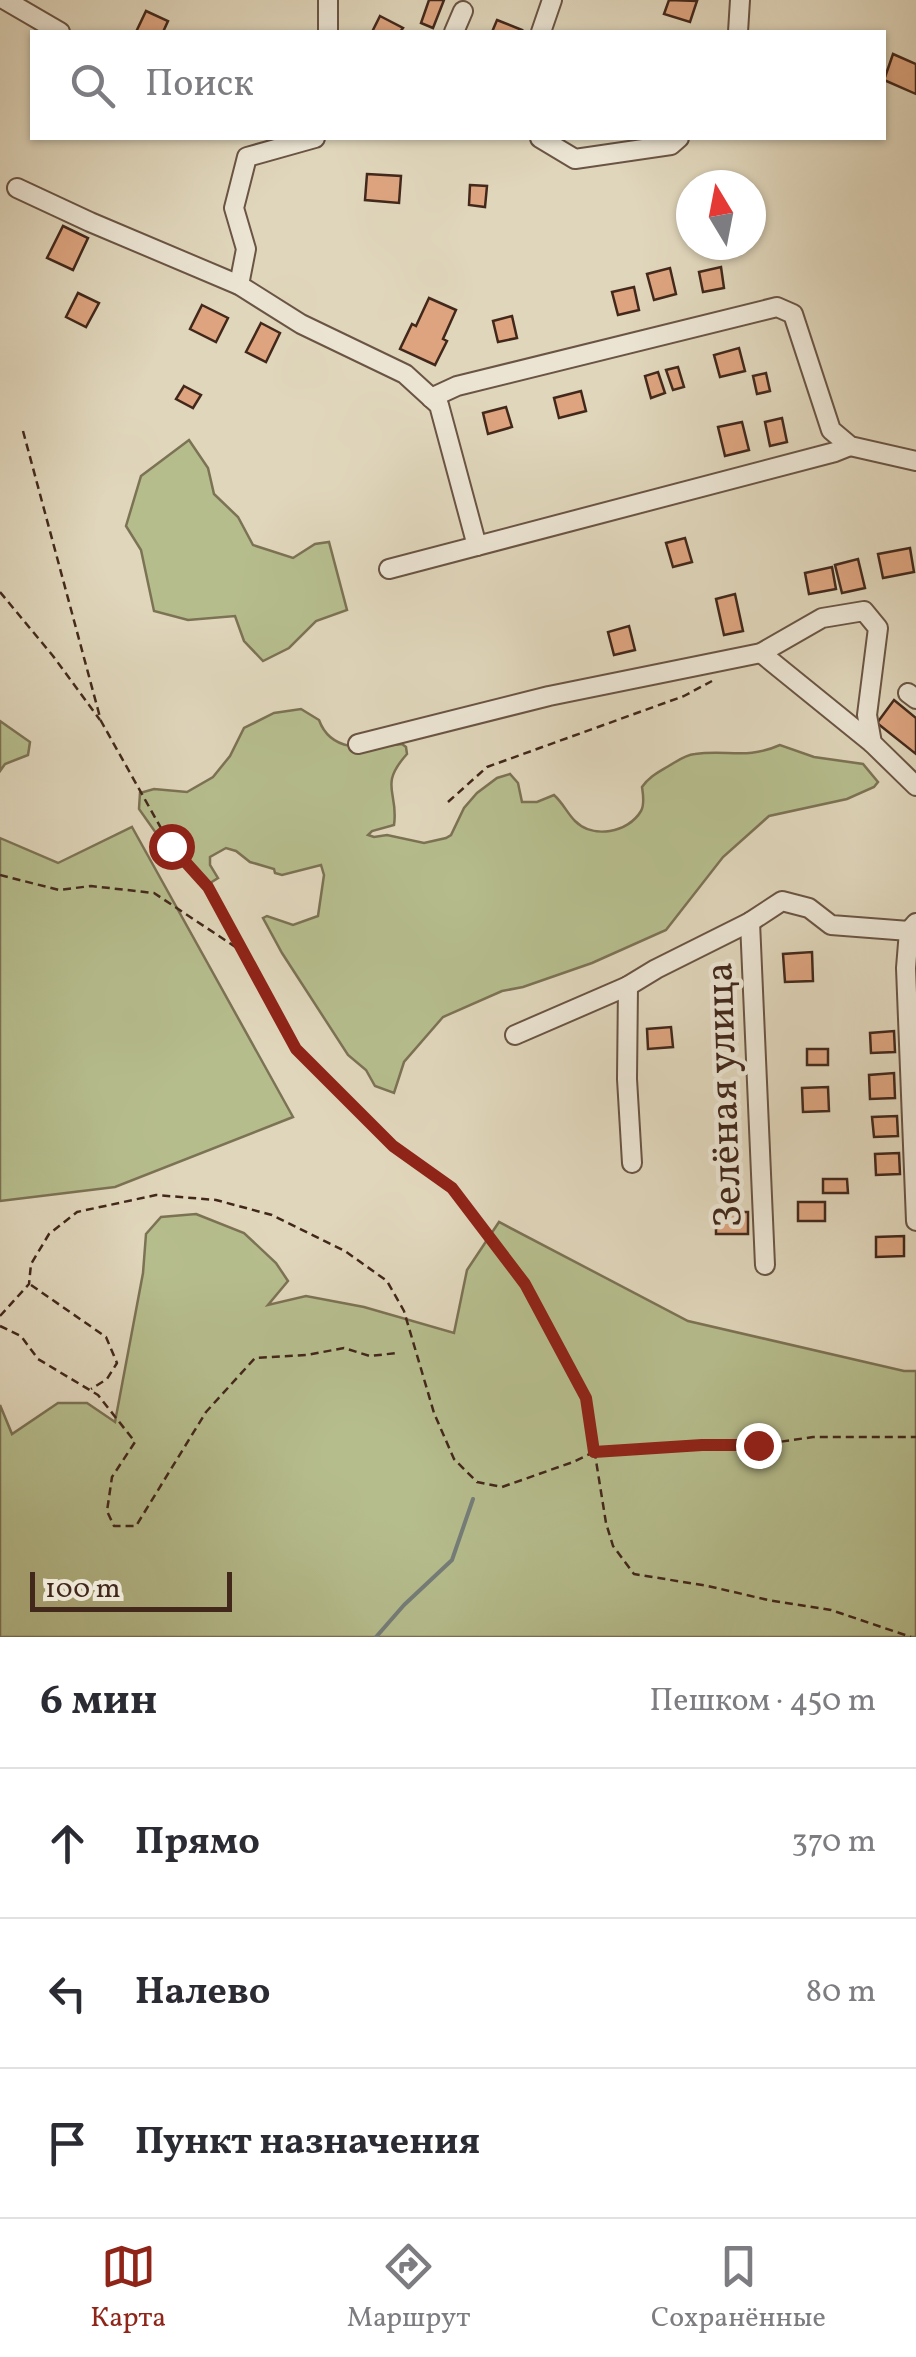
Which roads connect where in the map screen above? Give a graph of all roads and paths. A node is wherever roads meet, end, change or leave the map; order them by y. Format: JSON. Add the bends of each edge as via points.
{"nodes":[{"id":1,"x":5,"y":0,"type":"edge"},
{"id":2,"x":328,"y":0,"type":"edge"},
{"id":3,"x":552,"y":0,"type":"edge"},
{"id":4,"x":740,"y":0,"type":"edge"},
{"id":5,"x":462,"y":11,"type":"dead end"},
{"id":6,"x":57,"y":30,"type":"edge"},
{"id":7,"x":328,"y":30,"type":"edge"},
{"id":8,"x":455,"y":30,"type":"edge"},
{"id":9,"x":542,"y":30,"type":"edge"},
{"id":10,"x":738,"y":30,"type":"edge"},
{"id":11,"x":308,"y":140,"type":"edge"},
{"id":12,"x":543,"y":140,"type":"edge"},
{"id":13,"x":677,"y":140,"type":"edge"},
{"id":14,"x":18,"y":188,"type":"dead end"},
{"id":15,"x":238,"y":285,"type":"junction"},
{"id":16,"x":431,"y":398,"type":"junction"},
{"id":17,"x":24,"y":431,"type":"dead end"},
{"id":18,"x":850,"y":446,"type":"junction"},
{"id":19,"x":916,"y":461,"type":"edge"},
{"id":20,"x":477,"y":546,"type":"junction"},
{"id":21,"x":389,"y":570,"type":"dead end"},
{"id":22,"x":0,"y":592,"type":"edge"},
{"id":23,"x":761,"y":653,"type":"junction"},
{"id":24,"x":715,"y":679,"type":"dead end"},
{"id":25,"x":101,"y":721,"type":"junction"},
{"id":26,"x":872,"y":743,"type":"junction"},
{"id":27,"x":358,"y":744,"type":"dead end"},
{"id":28,"x":916,"y":786,"type":"edge"},
{"id":29,"x":448,"y":802,"type":"dead end"},
{"id":30,"x":0,"y":875,"type":"edge"},
{"id":31,"x":750,"y":922,"type":"junction"},
{"id":32,"x":914,"y":928,"type":"edge"},
{"id":33,"x":244,"y":954,"type":"junction"},
{"id":34,"x":628,"y":986,"type":"junction"},
{"id":35,"x":514,"y":1035,"type":"dead end"},
{"id":36,"x":632,"y":1163,"type":"dead end"},
{"id":37,"x":916,"y":1221,"type":"edge"},
{"id":38,"x":764,"y":1265,"type":"dead end"},
{"id":39,"x":30,"y":1284,"type":"junction"},
{"id":40,"x":0,"y":1316,"type":"edge"},
{"id":41,"x":0,"y":1326,"type":"edge"},
{"id":42,"x":396,"y":1353,"type":"dead end"},
{"id":43,"x":90,"y":1390,"type":"junction"},
{"id":44,"x":916,"y":1437,"type":"edge"},
{"id":45,"x":594,"y":1452,"type":"junction"},
{"id":46,"x":911,"y":1637,"type":"edge"}],
"edges":[{"from":1,"to":6,"type":"street"},
{"from":2,"to":7,"type":"street"},
{"from":3,"to":9,"type":"street"},
{"from":4,"to":10,"type":"street"},
{"from":5,"to":8,"type":"street"},
{"from":11,"to":15,"type":"street","via":[[248,157],[234,208],[246,249]]},
{"from":12,"to":13,"type":"street","via":[[575,159]]},
{"from":14,"to":15,"type":"street"},
{"from":15,"to":16,"type":"street","via":[[405,374]]},
{"from":16,"to":18,"type":"street","via":[[777,307],[792,314],[831,430]]},
{"from":16,"to":20,"type":"street"},
{"from":17,"to":25,"type":"path"},
{"from":18,"to":19,"type":"street"},
{"from":18,"to":20,"type":"street"},
{"from":20,"to":21,"type":"street"},
{"from":22,"to":25,"type":"path"},
{"from":23,"to":26,"type":"street"},
{"from":23,"to":26,"type":"street","via":[[822,618],[864,610],[878,628],[866,715]]},
{"from":23,"to":27,"type":"street"},
{"from":24,"to":29,"type":"path","via":[[487,767]]},
{"from":25,"to":33,"type":"path","via":[[171,846],[208,887]]},
{"from":26,"to":28,"type":"street"},
{"from":30,"to":33,"type":"path","via":[[59,890],[92,886],[154,893]]},
{"from":31,"to":32,"type":"street","via":[[782,901],[809,908],[831,925]]},
{"from":31,"to":34,"type":"street"},
{"from":31,"to":38,"type":"street","name":"Зелёная улица"},
{"from":32,"to":37,"type":"street","via":[[906,968]]},
{"from":33,"to":45,"type":"path","via":[[296,1049],[393,1146],[452,1188],[525,1284],[586,1398]]},
{"from":34,"to":35,"type":"street"},
{"from":34,"to":36,"type":"street"},
{"from":39,"to":40,"type":"path"},
{"from":39,"to":43,"type":"path","via":[[106,1337],[117,1363]]},
{"from":39,"to":45,"type":"path","via":[[31,1264],[50,1234],[77,1212],[156,1196],[216,1200],[272,1215],[345,1250],[387,1281],[404,1310],[454,1459],[477,1482],[502,1487]]},
{"from":41,"to":43,"type":"path"},
{"from":42,"to":43,"type":"path","via":[[370,1356],[344,1348],[256,1358],[206,1412],[136,1526],[114,1526],[106,1511],[112,1477],[135,1442]]},
{"from":44,"to":45,"type":"path"},
{"from":45,"to":46,"type":"path","via":[[610,1535],[634,1574],[831,1610]]}]}
